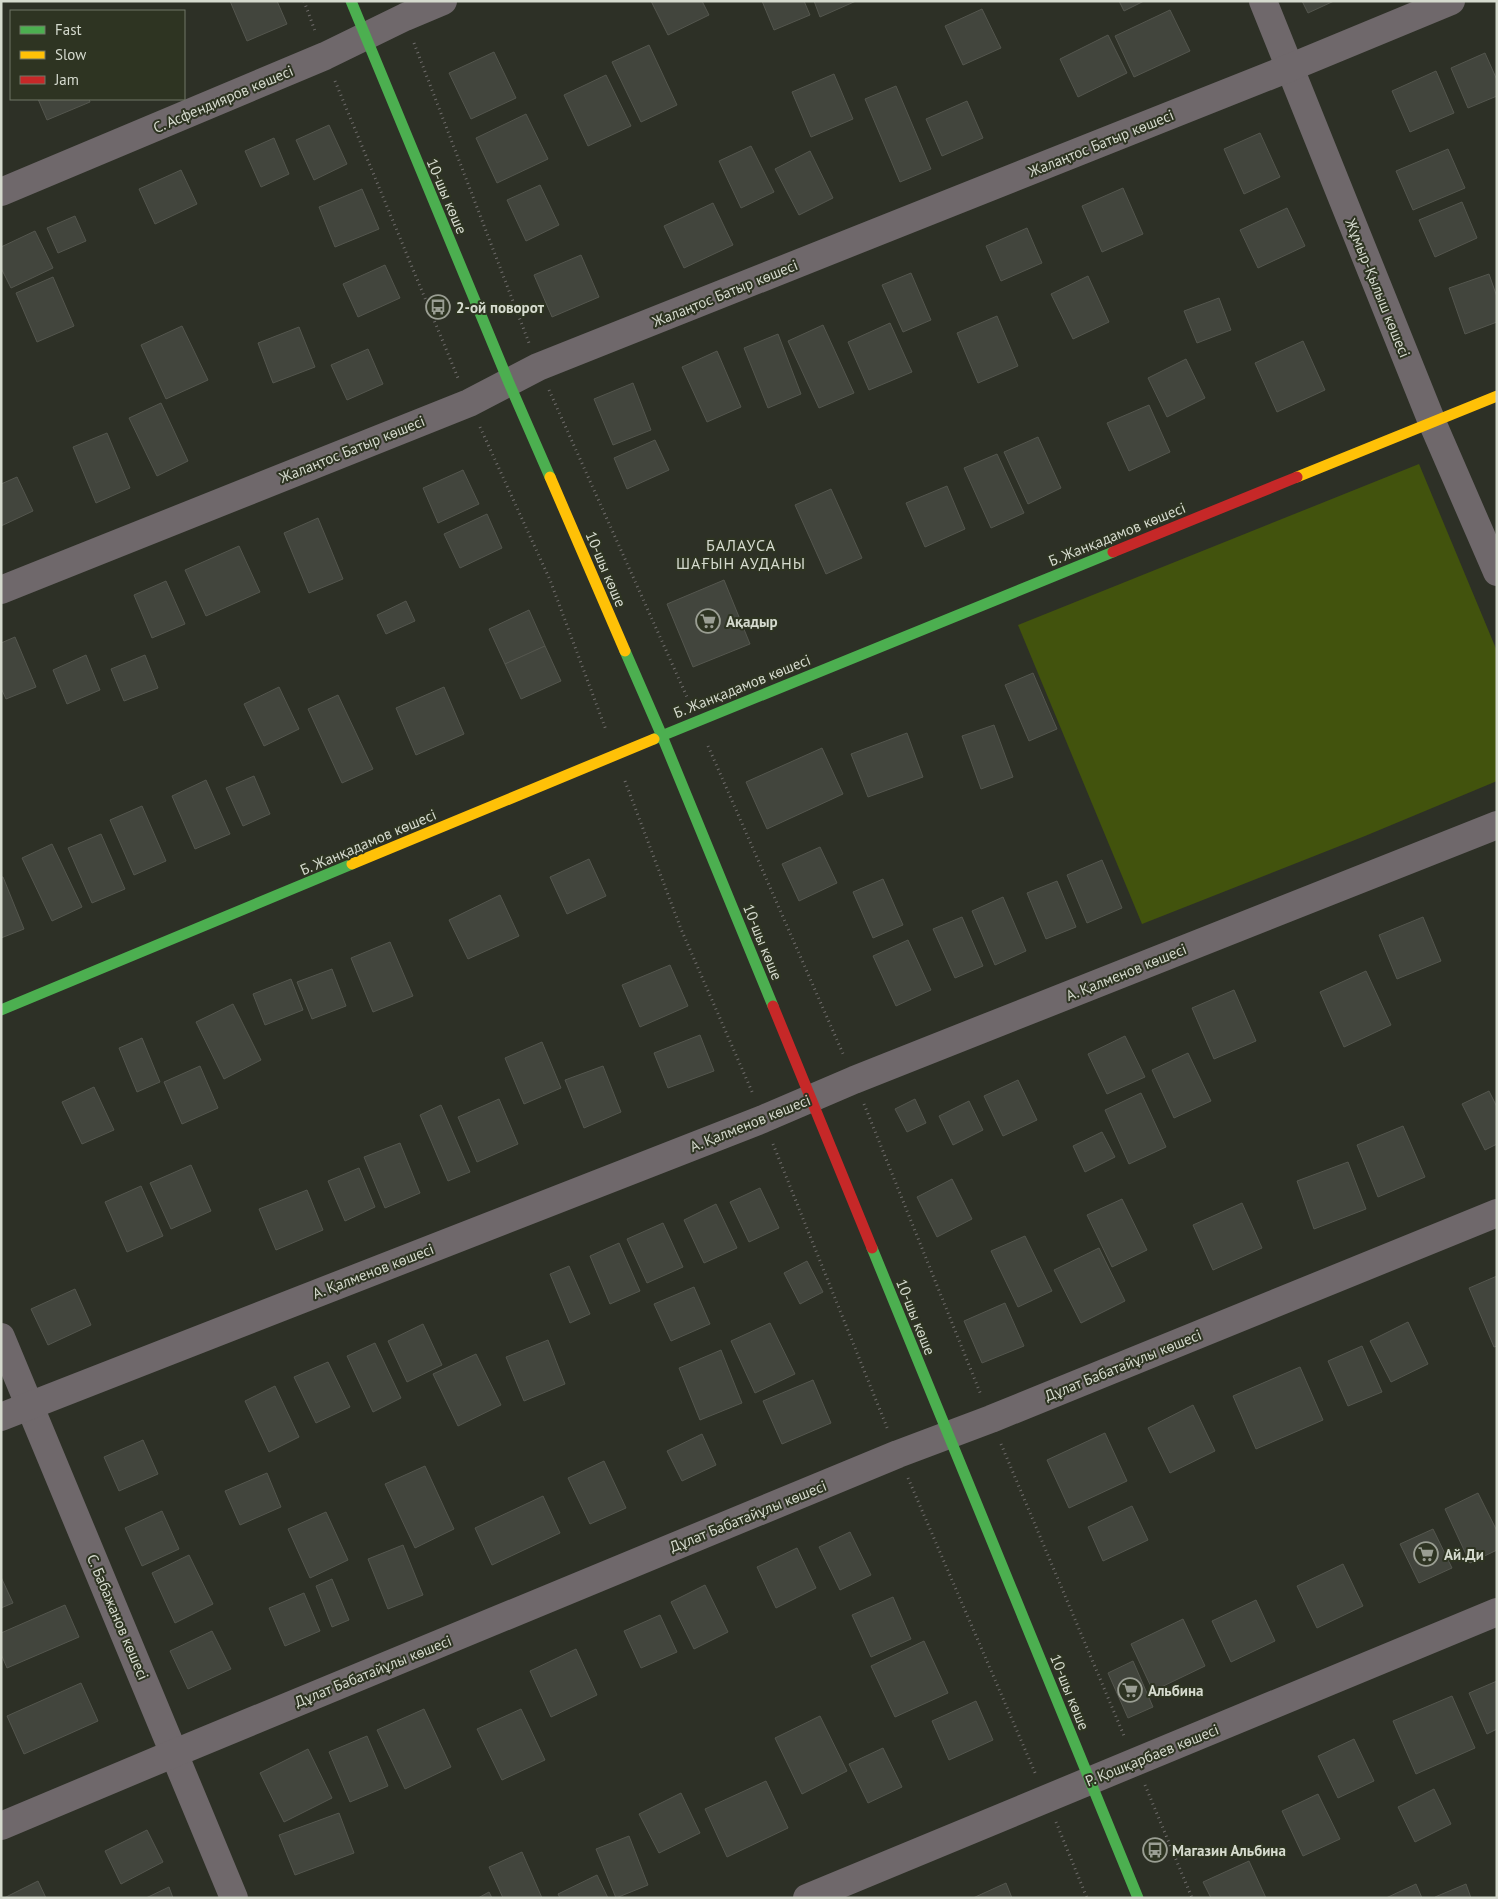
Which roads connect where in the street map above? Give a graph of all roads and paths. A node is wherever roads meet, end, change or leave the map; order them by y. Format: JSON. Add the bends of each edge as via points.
{"nodes":[{"id":1,"x":304,"y":1,"type":"edge"},
{"id":2,"x":352,"y":1,"type":"edge"},
{"id":3,"x":443,"y":1,"type":"edge"},
{"id":4,"x":1263,"y":1,"type":"edge"},
{"id":5,"x":1451,"y":1,"type":"edge"},
{"id":6,"x":405,"y":17,"type":"junction"},
{"id":7,"x":365,"y":37,"type":"junction"},
{"id":8,"x":325,"y":56,"type":"junction"},
{"id":9,"x":1289,"y":68,"type":"junction"},
{"id":10,"x":1,"y":192,"type":"edge"},
{"id":11,"x":538,"y":367,"type":"junction"},
{"id":12,"x":509,"y":383,"type":"junction"},
{"id":13,"x":1497,"y":396,"type":"edge"},
{"id":14,"x":469,"y":402,"type":"junction"},
{"id":15,"x":1432,"y":422,"type":"junction"},
{"id":16,"x":1497,"y":572,"type":"edge"},
{"id":17,"x":1,"y":590,"type":"edge"},
{"id":18,"x":697,"y":721,"type":"junction"},
{"id":19,"x":662,"y":736,"type":"junction"},
{"id":20,"x":615,"y":756,"type":"junction"},
{"id":21,"x":1497,"y":825,"type":"edge"},
{"id":22,"x":1,"y":1010,"type":"edge"},
{"id":23,"x":854,"y":1080,"type":"junction"},
{"id":24,"x":811,"y":1099,"type":"junction"},
{"id":25,"x":763,"y":1119,"type":"junction"},
{"id":26,"x":1497,"y":1213,"type":"edge"},
{"id":27,"x":1,"y":1337,"type":"edge"},
{"id":28,"x":29,"y":1406,"type":"junction"},
{"id":29,"x":1,"y":1417,"type":"edge"},
{"id":30,"x":991,"y":1419,"type":"junction"},
{"id":31,"x":948,"y":1435,"type":"junction"},
{"id":32,"x":898,"y":1454,"type":"junction"},
{"id":33,"x":1497,"y":1612,"type":"edge"},
{"id":34,"x":175,"y":1752,"type":"junction"},
{"id":35,"x":1135,"y":1762,"type":"junction"},
{"id":36,"x":1090,"y":1780,"type":"junction"},
{"id":37,"x":1046,"y":1798,"type":"junction"},
{"id":38,"x":1,"y":1826,"type":"edge"},
{"id":39,"x":234,"y":1898,"type":"edge"},
{"id":40,"x":807,"y":1898,"type":"edge"},
{"id":41,"x":1087,"y":1898,"type":"edge"},
{"id":42,"x":1138,"y":1898,"type":"edge"},
{"id":43,"x":1192,"y":1898,"type":"edge"}],
"edges":[{"from":1,"to":8,"type":"path"},
{"from":2,"to":7,"type":"street","name":"10-шы көше"},
{"from":3,"to":6,"type":"street","name":"С. Асфендияров көшесі"},
{"from":4,"to":9,"type":"street","name":"Жұмыр-Қылыш көшесі"},
{"from":5,"to":9,"type":"street","name":"Жалаңтос Батыр көшесі"},
{"from":6,"to":7,"type":"street","name":"С. Асфендияров көшесі"},
{"from":6,"to":11,"type":"path"},
{"from":7,"to":8,"type":"street","name":"С. Асфендияров көшесі"},
{"from":7,"to":12,"type":"street","name":"10-шы көше"},
{"from":8,"to":10,"type":"street","name":"С. Асфендияров көшесі"},
{"from":8,"to":14,"type":"path"},
{"from":9,"to":11,"type":"street","name":"Жалаңтос Батыр көшесі"},
{"from":9,"to":15,"type":"street","name":"Жұмыр-Қылыш көшесі"},
{"from":11,"to":12,"type":"street","name":"Жалаңтос Батыр көшесі"},
{"from":11,"to":18,"type":"path"},
{"from":12,"to":14,"type":"street","name":"Жалаңтос Батыр көшесі"},
{"from":12,"to":19,"type":"street","name":"10-шы көше"},
{"from":13,"to":15,"type":"street","name":"Б. Жанқадамов көшесі"},
{"from":14,"to":17,"type":"street","name":"Жалаңтос Батыр көшесі"},
{"from":14,"to":20,"type":"path","via":[[550,580]]},
{"from":15,"to":16,"type":"street","name":"Жұмыр-Қылыш көшесі"},
{"from":15,"to":18,"type":"street","name":"Б. Жанқадамов көшесі"},
{"from":18,"to":19,"type":"street","name":"Б. Жанқадамов көшесі"},
{"from":18,"to":23,"type":"path"},
{"from":19,"to":20,"type":"street","name":"Б. Жанқадамов көшесі"},
{"from":19,"to":24,"type":"street","name":"10-шы көше"},
{"from":20,"to":22,"type":"street","name":"Б. Жанқадамов көшесі"},
{"from":20,"to":25,"type":"path","via":[[682,929]]},
{"from":21,"to":23,"type":"street","name":"А. Қалменов көшесі"},
{"from":23,"to":24,"type":"street","name":"А. Қалменов көшесі"},
{"from":23,"to":30,"type":"path"},
{"from":24,"to":25,"type":"street","name":"А. Қалменов көшесі"},
{"from":24,"to":31,"type":"street","name":"10-шы көше"},
{"from":25,"to":28,"type":"street","name":"А. Қалменов көшесі"},
{"from":25,"to":32,"type":"path"},
{"from":26,"to":30,"type":"street","name":"Дұлат Бабатайұлы көшесі"},
{"from":27,"to":28,"type":"street","name":"С. Бабажанов көшесі"},
{"from":28,"to":29,"type":"street","name":"А. Қалменов көшесі"},
{"from":28,"to":34,"type":"street","name":"С. Бабажанов көшесі"},
{"from":30,"to":31,"type":"street","name":"Дұлат Бабатайұлы көшесі"},
{"from":30,"to":35,"type":"path"},
{"from":31,"to":32,"type":"street","name":"Дұлат Бабатайұлы көшесі"},
{"from":31,"to":36,"type":"street","name":"10-шы көше"},
{"from":32,"to":34,"type":"street","name":"Дұлат Бабатайұлы көшесі"},
{"from":32,"to":37,"type":"path"},
{"from":33,"to":35,"type":"street","name":"Р. Қошқарбаев көшесі"},
{"from":34,"to":38,"type":"street","name":"Дұлат Бабатайұлы көшесі"},
{"from":34,"to":39,"type":"street","name":"С. Бабажанов көшесі"},
{"from":35,"to":36,"type":"street","name":"Р. Қошқарбаев көшесі"},
{"from":35,"to":43,"type":"path"},
{"from":36,"to":37,"type":"street","name":"Р. Қошқарбаев көшесі"},
{"from":36,"to":42,"type":"street","name":"10-шы көше"},
{"from":37,"to":40,"type":"street","name":"Р. Қошқарбаев көшесі"},
{"from":37,"to":41,"type":"path"}]}
